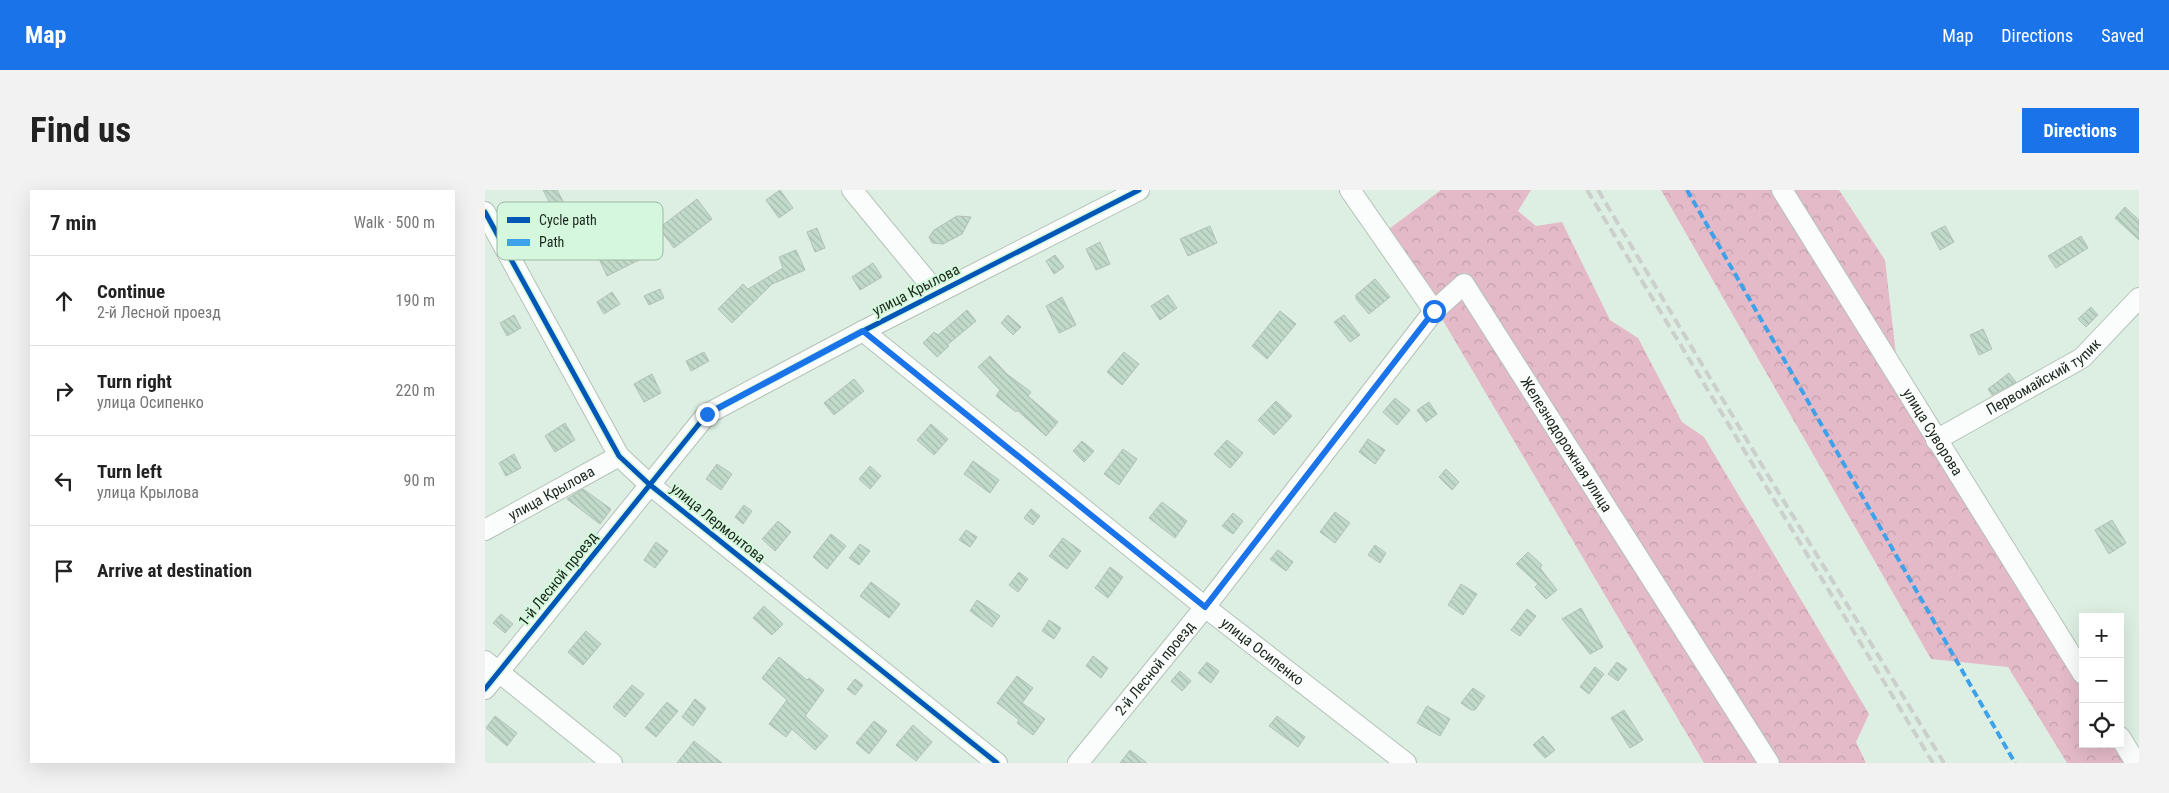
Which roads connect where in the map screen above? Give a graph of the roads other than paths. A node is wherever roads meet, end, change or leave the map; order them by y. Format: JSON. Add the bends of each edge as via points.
{"nodes":[{"id":1,"x":852,"y":190,"type":"edge"},
{"id":2,"x":1139,"y":190,"type":"edge"},
{"id":3,"x":1350,"y":190,"type":"edge"},
{"id":4,"x":1782,"y":190,"type":"edge"},
{"id":5,"x":485,"y":212,"type":"edge"},
{"id":6,"x":497,"y":234,"type":"edge"},
{"id":7,"x":511,"y":260,"type":"edge"},
{"id":8,"x":937,"y":293,"type":"junction"},
{"id":9,"x":2139,"y":298,"type":"edge"},
{"id":10,"x":1434,"y":311,"type":"junction"},
{"id":11,"x":863,"y":331,"type":"junction"},
{"id":12,"x":1936,"y":440,"type":"junction"},
{"id":13,"x":619,"y":456,"type":"junction"},
{"id":14,"x":649,"y":484,"type":"junction"},
{"id":15,"x":485,"y":530,"type":"edge"},
{"id":16,"x":1205,"y":607,"type":"junction"},
{"id":17,"x":492,"y":667,"type":"edge"},
{"id":18,"x":2079,"y":668,"type":"edge"},
{"id":19,"x":485,"y":689,"type":"edge"},
{"id":20,"x":2124,"y":744,"type":"edge"},
{"id":21,"x":612,"y":763,"type":"edge"},
{"id":22,"x":997,"y":763,"type":"edge"},
{"id":23,"x":1078,"y":763,"type":"edge"},
{"id":24,"x":1407,"y":763,"type":"edge"},
{"id":25,"x":1769,"y":763,"type":"edge"},
{"id":26,"x":2136,"y":763,"type":"edge"}],
"edges":[{"from":1,"to":8,"type":"street"},
{"from":2,"to":8,"type":"street","name":"улица Крылова"},
{"from":3,"to":10,"type":"street"},
{"from":4,"to":12,"type":"street","name":"улица Суворова"},
{"from":5,"to":6,"type":"street","name":"улица Лермонтова"},
{"from":7,"to":13,"type":"street","name":"улица Лермонтова"},
{"from":8,"to":11,"type":"street","name":"улица Крылова"},
{"from":9,"to":12,"type":"street","name":"Первомайский тупик","via":[[2082,358]]},
{"from":10,"to":16,"type":"street","name":"2-й Лесной проезд"},
{"from":10,"to":25,"type":"street","name":"Железнодорожная улица","via":[[1464,284]]},
{"from":11,"to":14,"type":"street","name":"улица Крылова","via":[[707,414]]},
{"from":11,"to":16,"type":"street","name":"улица Осипенко"},
{"from":12,"to":18,"type":"street","name":"улица Суворова"},
{"from":13,"to":14,"type":"street","name":"улица Лермонтова"},
{"from":13,"to":15,"type":"street","name":"улица Крылова"},
{"from":14,"to":17,"type":"street","name":"1-й Лесной проезд"},
{"from":14,"to":22,"type":"street","name":"улица Лермонтова"},
{"from":16,"to":23,"type":"street","name":"2-й Лесной проезд"},
{"from":16,"to":24,"type":"street","name":"улица Осипенко"},
{"from":17,"to":19,"type":"street","name":"1-й Лесной проезд"},
{"from":17,"to":21,"type":"street"},
{"from":20,"to":26,"type":"street"}]}
